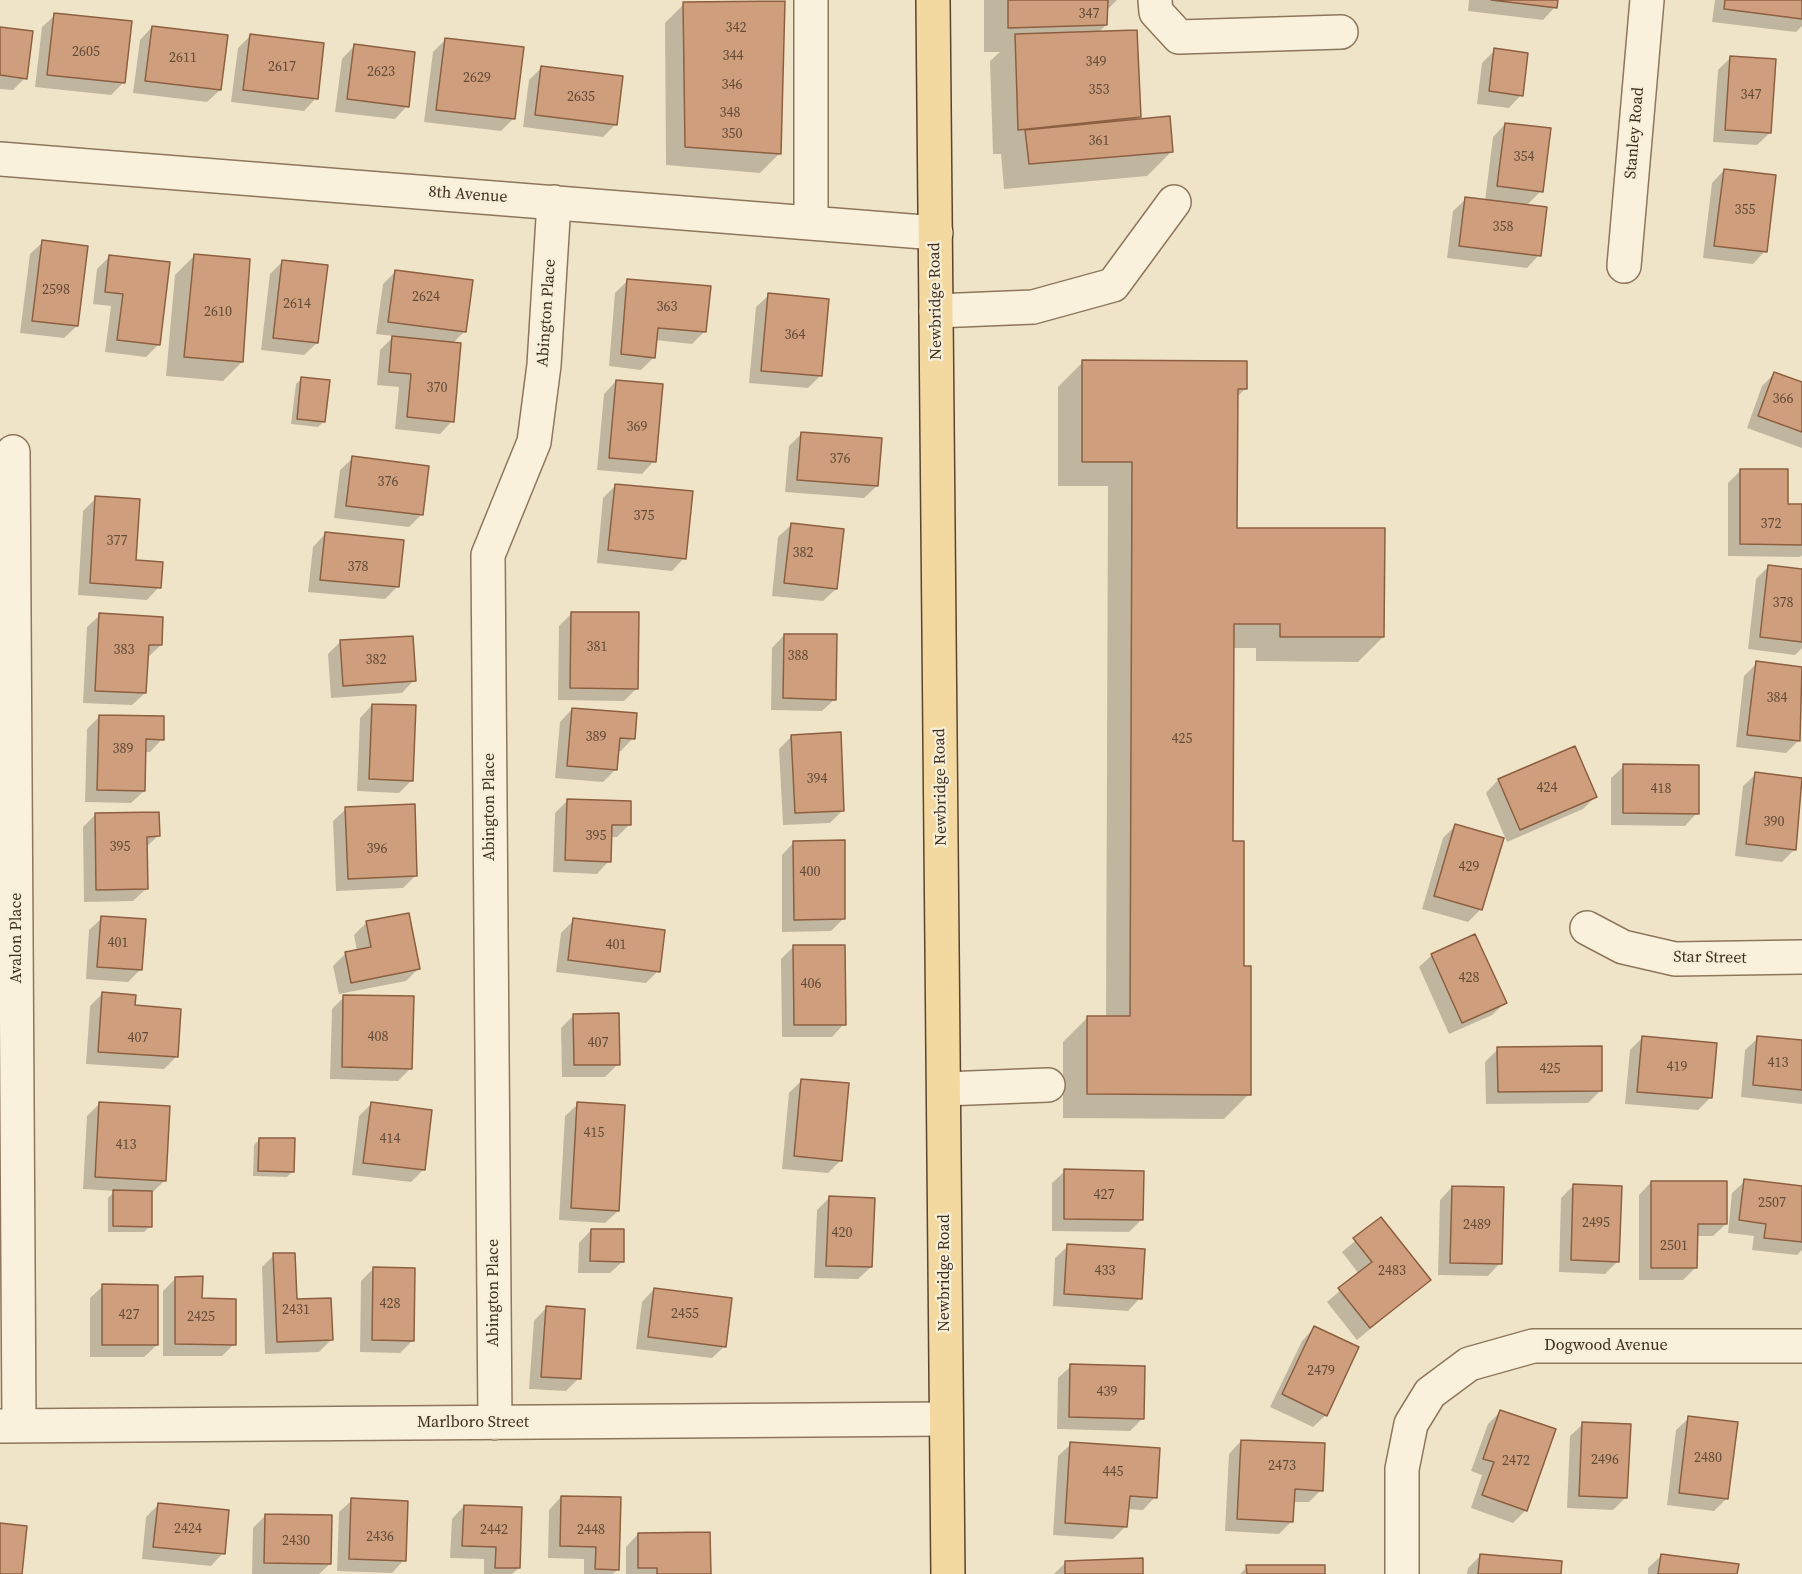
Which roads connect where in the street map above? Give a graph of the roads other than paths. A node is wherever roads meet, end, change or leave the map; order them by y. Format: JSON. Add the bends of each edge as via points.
{"nodes":[{"id":1,"x":811,"y":0,"type":"edge"},
{"id":2,"x":933,"y":0,"type":"edge"},
{"id":3,"x":1155,"y":0,"type":"edge"},
{"id":4,"x":1647,"y":0,"type":"edge"},
{"id":5,"x":1341,"y":32,"type":"dead end"},
{"id":6,"x":0,"y":159,"type":"edge"},
{"id":7,"x":554,"y":202,"type":"junction"},
{"id":8,"x":1174,"y":202,"type":"dead end"},
{"id":9,"x":810,"y":223,"type":"junction"},
{"id":10,"x":936,"y":233,"type":"junction"},
{"id":11,"x":1624,"y":266,"type":"dead end"},
{"id":12,"x":936,"y":311,"type":"junction"},
{"id":13,"x":13,"y":452,"type":"dead end"},
{"id":14,"x":1587,"y":928,"type":"dead end"},
{"id":15,"x":1802,"y":957,"type":"edge"},
{"id":16,"x":1048,"y":1085,"type":"dead end"},
{"id":17,"x":944,"y":1089,"type":"junction"},
{"id":18,"x":1802,"y":1346,"type":"edge"},
{"id":19,"x":946,"y":1419,"type":"junction"},
{"id":20,"x":495,"y":1422,"type":"junction"},
{"id":21,"x":9,"y":1425,"type":"edge"},
{"id":22,"x":948,"y":1574,"type":"edge"},
{"id":23,"x":1402,"y":1574,"type":"edge"}],
"edges":[{"from":1,"to":9,"type":"street"},
{"from":2,"to":10,"type":"main road","name":"Newbridge Road"},
{"from":3,"to":5,"type":"street","via":[[1156,12],[1179,37]]},
{"from":4,"to":11,"type":"street","name":"Stanley Road"},
{"from":6,"to":7,"type":"street","name":"8th Avenue"},
{"from":7,"to":9,"type":"street","name":"8th Avenue"},
{"from":7,"to":20,"type":"street","name":"Abington Place","via":[[544,364],[534,442],[488,555]]},
{"from":8,"to":12,"type":"street","via":[[1113,285],[1033,307]]},
{"from":9,"to":10,"type":"street","name":"8th Avenue"},
{"from":10,"to":12,"type":"main road","name":"Newbridge Road"},
{"from":12,"to":17,"type":"main road","name":"Newbridge Road"},
{"from":13,"to":21,"type":"street","name":"Avalon Place"},
{"from":14,"to":15,"type":"street","name":"Star Street","via":[[1623,947],[1675,959]]},
{"from":16,"to":17,"type":"street"},
{"from":17,"to":19,"type":"main road","name":"Newbridge Road"},
{"from":18,"to":23,"type":"street","name":"Dogwood Avenue","via":[[1533,1346],[1470,1364],[1430,1393],[1411,1424],[1402,1469]]},
{"from":19,"to":20,"type":"street","name":"Marlboro Street"},
{"from":19,"to":22,"type":"main road","name":"Newbridge Road"},
{"from":20,"to":21,"type":"street","name":"Marlboro Street"}]}
